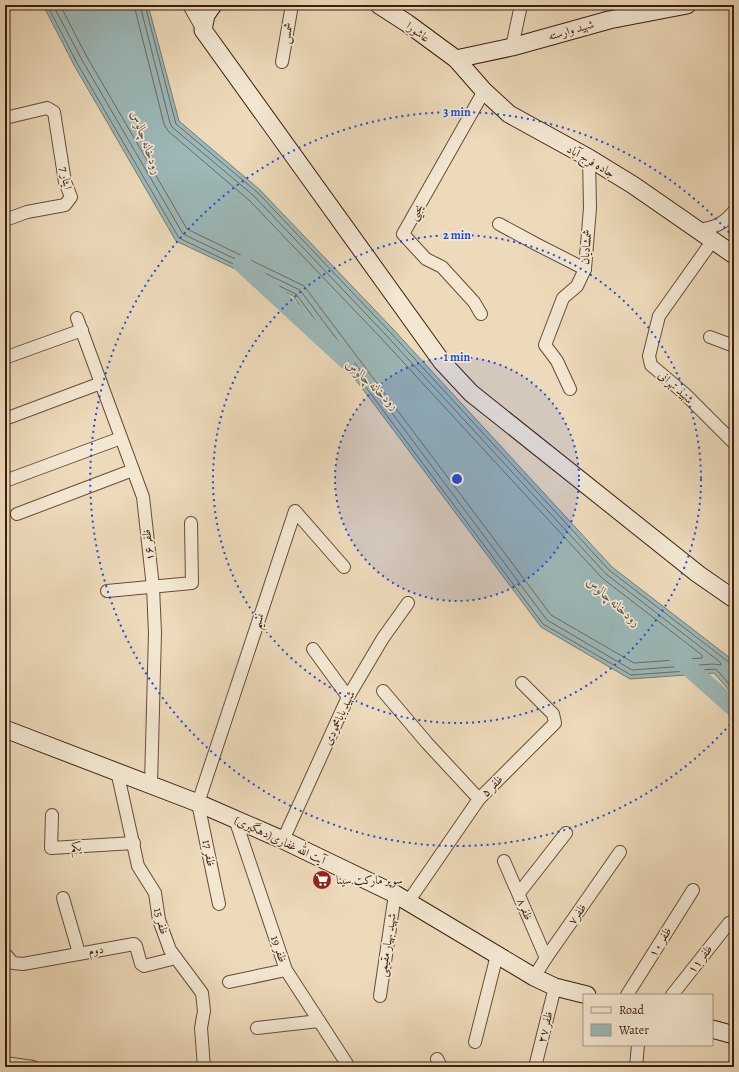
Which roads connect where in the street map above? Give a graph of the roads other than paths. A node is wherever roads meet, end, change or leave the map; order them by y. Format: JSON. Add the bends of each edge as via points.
{"nodes":[{"id":1,"x":189,"y":5,"type":"edge"},
{"id":2,"x":213,"y":5,"type":"edge"},
{"id":3,"x":292,"y":5,"type":"edge"},
{"id":4,"x":379,"y":5,"type":"edge"},
{"id":5,"x":521,"y":5,"type":"edge"},
{"id":6,"x":687,"y":5,"type":"edge"},
{"id":7,"x":203,"y":30,"type":"junction"},
{"id":8,"x":512,"y":47,"type":"junction"},
{"id":9,"x":456,"y":59,"type":"junction"},
{"id":10,"x":282,"y":62,"type":"dead end"},
{"id":11,"x":484,"y":91,"type":"junction"},
{"id":12,"x":5,"y":118,"type":"edge"},
{"id":13,"x":589,"y":158,"type":"junction"},
{"id":14,"x":734,"y":211,"type":"edge"},
{"id":15,"x":5,"y":220,"type":"edge"},
{"id":16,"x":499,"y":224,"type":"dead end"},
{"id":17,"x":698,"y":230,"type":"junction"},
{"id":18,"x":713,"y":240,"type":"junction"},
{"id":19,"x":734,"y":255,"type":"edge"},
{"id":20,"x":585,"y":269,"type":"junction"},
{"id":21,"x":481,"y":314,"type":"dead end"},
{"id":22,"x":77,"y":318,"type":"dead end"},
{"id":23,"x":82,"y":330,"type":"junction"},
{"id":24,"x":710,"y":337,"type":"dead end"},
{"id":25,"x":734,"y":346,"type":"edge"},
{"id":26,"x":7,"y":357,"type":"dead end"},
{"id":27,"x":101,"y":383,"type":"junction"},
{"id":28,"x":570,"y":389,"type":"dead end"},
{"id":29,"x":5,"y":419,"type":"edge"},
{"id":30,"x":121,"y":438,"type":"junction"},
{"id":31,"x":734,"y":443,"type":"edge"},
{"id":32,"x":133,"y":470,"type":"junction"},
{"id":33,"x":5,"y":481,"type":"edge"},
{"id":34,"x":17,"y":514,"type":"dead end"},
{"id":35,"x":191,"y":523,"type":"dead end"},
{"id":36,"x":344,"y":566,"type":"dead end"},
{"id":37,"x":153,"y":587,"type":"junction"},
{"id":38,"x":107,"y":591,"type":"dead end"},
{"id":39,"x":734,"y":599,"type":"edge"},
{"id":40,"x":408,"y":603,"type":"dead end"},
{"id":41,"x":313,"y":649,"type":"dead end"},
{"id":42,"x":522,"y":683,"type":"dead end"},
{"id":43,"x":383,"y":691,"type":"dead end"},
{"id":44,"x":348,"y":696,"type":"junction"},
{"id":45,"x":6,"y":732,"type":"edge"},
{"id":46,"x":117,"y":770,"type":"junction"},
{"id":47,"x":151,"y":784,"type":"junction"},
{"id":48,"x":479,"y":799,"type":"junction"},
{"id":49,"x":198,"y":803,"type":"junction"},
{"id":50,"x":52,"y":815,"type":"dead end"},
{"id":51,"x":235,"y":819,"type":"junction"},
{"id":52,"x":566,"y":833,"type":"dead end"},
{"id":53,"x":283,"y":840,"type":"junction"},
{"id":54,"x":134,"y":843,"type":"junction"},
{"id":55,"x":620,"y":852,"type":"dead end"},
{"id":56,"x":504,"y":861,"type":"dead end"},
{"id":57,"x":693,"y":890,"type":"dead end"},
{"id":58,"x":519,"y":893,"type":"junction"},
{"id":59,"x":63,"y":898,"type":"dead end"},
{"id":60,"x":402,"y":898,"type":"junction"},
{"id":61,"x":219,"y":904,"type":"dead end"},
{"id":62,"x":729,"y":923,"type":"dead end"},
{"id":63,"x":79,"y":953,"type":"junction"},
{"id":64,"x":5,"y":954,"type":"edge"},
{"id":65,"x":497,"y":955,"type":"junction"},
{"id":66,"x":176,"y":958,"type":"junction"},
{"id":67,"x":546,"y":958,"type":"junction"},
{"id":68,"x":286,"y":970,"type":"junction"},
{"id":69,"x":534,"y":976,"type":"junction"},
{"id":70,"x":229,"y":982,"type":"dead end"},
{"id":71,"x":556,"y":987,"type":"junction"},
{"id":72,"x":583,"y":994,"type":"edge"},
{"id":73,"x":627,"y":994,"type":"edge"},
{"id":74,"x":673,"y":994,"type":"edge"},
{"id":75,"x":380,"y":996,"type":"dead end"},
{"id":76,"x":319,"y":1021,"type":"junction"},
{"id":77,"x":257,"y":1028,"type":"dead end"},
{"id":78,"x":713,"y":1029,"type":"edge"},
{"id":79,"x":734,"y":1035,"type":"edge"},
{"id":80,"x":475,"y":1042,"type":"dead end"},
{"id":81,"x":638,"y":1046,"type":"edge"},
{"id":82,"x":10,"y":1065,"type":"edge"},
{"id":83,"x":33,"y":1067,"type":"edge"},
{"id":84,"x":202,"y":1067,"type":"edge"},
{"id":85,"x":349,"y":1067,"type":"edge"},
{"id":86,"x":535,"y":1067,"type":"edge"},
{"id":87,"x":636,"y":1067,"type":"edge"}],
"edges":[{"from":1,"to":7,"type":"street"},
{"from":2,"to":7,"type":"street","via":[[206,15]]},
{"from":3,"to":10,"type":"street","name":"شمس"},
{"from":4,"to":9,"type":"street","name":"عاشورا"},
{"from":5,"to":8,"type":"street"},
{"from":6,"to":8,"type":"street","name":"شهید وارسته","via":[[609,20]]},
{"from":7,"to":39,"type":"street","via":[[442,362],[471,393],[698,574]]},
{"from":8,"to":9,"type":"street","name":"شهید وارسته"},
{"from":9,"to":11,"type":"street","name":"جاده فرج آباد"},
{"from":11,"to":13,"type":"street","name":"جاده فرج آباد","via":[[509,114]]},
{"from":11,"to":21,"type":"street","name":"یحیی","via":[[403,234],[426,259],[442,267],[474,302]]},
{"from":12,"to":15,"type":"street","name":"ایثار 7","via":[[47,108],[54,112],[65,182],[71,197],[65,205],[27,212]]},
{"from":13,"to":17,"type":"street","name":"جاده فرج آباد"},
{"from":13,"to":20,"type":"street","name":"شمشادیان","via":[[590,208]]},
{"from":14,"to":17,"type":"street","via":[[727,220],[713,227]]},
{"from":16,"to":20,"type":"street"},
{"from":17,"to":18,"type":"street","name":"جاده فرج آباد"},
{"from":18,"to":19,"type":"street","name":"جاده فرج آباد"},
{"from":18,"to":31,"type":"street","name":"شهید تهرانی","via":[[659,316],[649,356],[651,365],[685,394]]},
{"from":20,"to":28,"type":"street","name":"شمشادیان","via":[[577,286],[563,298],[545,345],[557,361]]},
{"from":22,"to":23,"type":"street","name":"ظفر ۱۶"},
{"from":23,"to":26,"type":"street"},
{"from":23,"to":27,"type":"street","name":"ظفر ۱۶"},
{"from":24,"to":25,"type":"street"},
{"from":27,"to":29,"type":"street"},
{"from":27,"to":30,"type":"street","name":"ظفر ۱۶"},
{"from":30,"to":32,"type":"street","name":"ظفر ۱۶"},
{"from":30,"to":33,"type":"street"},
{"from":32,"to":34,"type":"street"},
{"from":32,"to":37,"type":"street","name":"ظفر ۱۶","via":[[143,498]]},
{"from":35,"to":37,"type":"street","via":[[192,583]]},
{"from":36,"to":49,"type":"street","name":"نسیم","via":[[295,511]]},
{"from":37,"to":38,"type":"street"},
{"from":37,"to":47,"type":"street","name":"ظفر ۱۶"},
{"from":40,"to":44,"type":"street","name":"شهید بابامحمودی"},
{"from":41,"to":44,"type":"street"},
{"from":42,"to":48,"type":"street","name":"ظفر ۵","via":[[553,714],[555,723]]},
{"from":43,"to":48,"type":"street"},
{"from":44,"to":53,"type":"street","name":"شهید بابامحمودی"},
{"from":45,"to":46,"type":"street","name":"آیت الله غفاری(دهگیری)"},
{"from":46,"to":47,"type":"street","name":"آیت الله غفاری(دهگیری)"},
{"from":46,"to":54,"type":"street","name":"ظفر 15"},
{"from":47,"to":49,"type":"street","name":"آیت الله غفاری(دهگیری)"},
{"from":48,"to":60,"type":"street","name":"ظفر ۵"},
{"from":49,"to":51,"type":"street","name":"آیت الله غفاری(دهگیری)"},
{"from":49,"to":61,"type":"street","name":"ظفر 17"},
{"from":50,"to":54,"type":"street","name":"یکم","via":[[51,848]]},
{"from":51,"to":53,"type":"street","name":"آیت الله غفاری(دهگیری)"},
{"from":51,"to":68,"type":"street","name":"ظفر 19"},
{"from":52,"to":58,"type":"street"},
{"from":53,"to":60,"type":"street","name":"آیت الله غفاری(دهگیری)"},
{"from":54,"to":66,"type":"street","name":"ظفر 15","via":[[138,866],[155,893],[159,920],[170,950]]},
{"from":55,"to":67,"type":"street","name":"ظفر۷"},
{"from":56,"to":58,"type":"street","name":"ظفر۸"},
{"from":57,"to":73,"type":"street","name":"ظفر ۱۰"},
{"from":58,"to":67,"type":"street","name":"ظفر۸"},
{"from":59,"to":63,"type":"street"},
{"from":60,"to":65,"type":"street","name":"آیت الله غفاری(دهگیری)"},
{"from":60,"to":75,"type":"street","name":"شهید بهیار مقیمی"},
{"from":62,"to":74,"type":"street","name":"ظفر ۱۱"},
{"from":63,"to":64,"type":"street","name":"دوم","via":[[23,964],[13,963]]},
{"from":63,"to":66,"type":"street","name":"دوم","via":[[134,944],[144,966]]},
{"from":65,"to":69,"type":"street","name":"آیت الله غفاری(دهگیری)"},
{"from":65,"to":80,"type":"street"},
{"from":66,"to":84,"type":"street","name":"ظفر 15","via":[[202,993]]},
{"from":67,"to":69,"type":"street","name":"ظفر۷"},
{"from":68,"to":70,"type":"street"},
{"from":68,"to":76,"type":"street","name":"ظفر 19"},
{"from":69,"to":71,"type":"street","name":"آیت الله غفاری(دهگیری)"},
{"from":71,"to":72,"type":"street","name":"آیت الله غفاری(دهگیری)"},
{"from":71,"to":86,"type":"street","name":"ظفر ۲۷"},
{"from":76,"to":77,"type":"street"},
{"from":76,"to":85,"type":"street","name":"ظفر 19"},
{"from":78,"to":79,"type":"street"},
{"from":81,"to":87,"type":"street"},
{"from":82,"to":83,"type":"street"}]}
